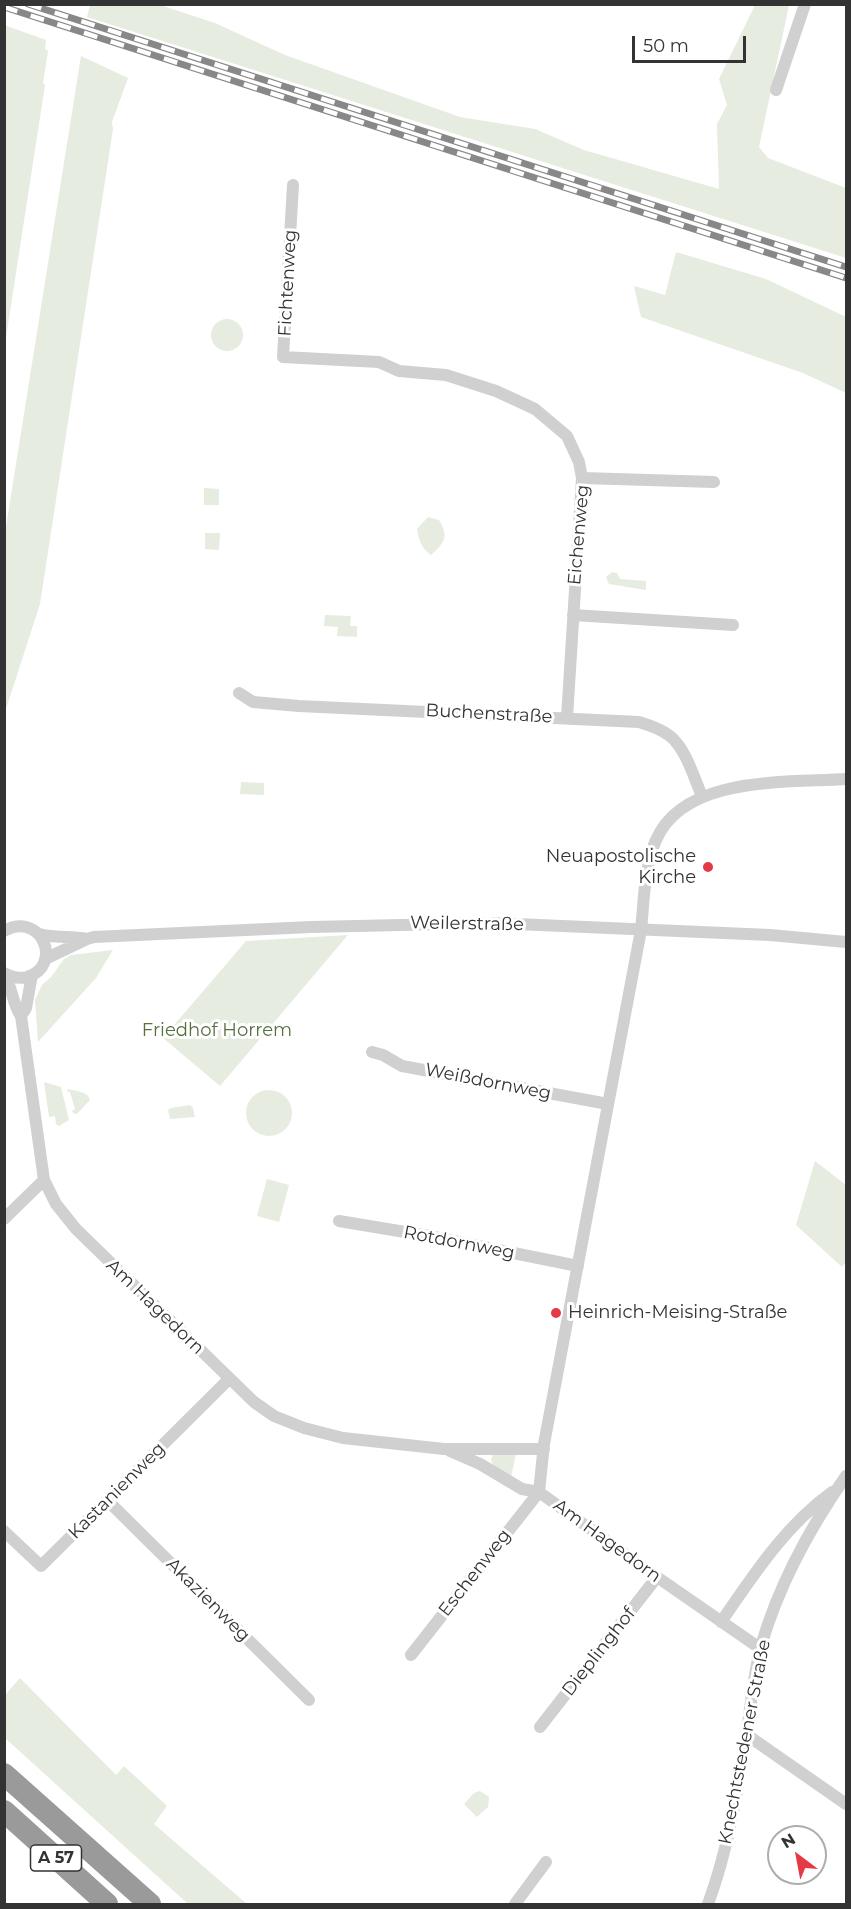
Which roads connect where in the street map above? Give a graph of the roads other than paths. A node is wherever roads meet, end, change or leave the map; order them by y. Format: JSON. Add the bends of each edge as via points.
{"nodes":[{"id":1,"x":805,"y":4,"type":"edge"},
{"id":2,"x":776,"y":90,"type":"dead end"},
{"id":3,"x":293,"y":185,"type":"dead end"},
{"id":4,"x":582,"y":478,"type":"junction"},
{"id":5,"x":714,"y":482,"type":"dead end"},
{"id":6,"x":573,"y":615,"type":"junction"},
{"id":7,"x":733,"y":625,"type":"dead end"},
{"id":8,"x":239,"y":693,"type":"dead end"},
{"id":9,"x":567,"y":718,"type":"junction"},
{"id":10,"x":846,"y":779,"type":"edge"},
{"id":11,"x":702,"y":796,"type":"junction"},
{"id":12,"x":641,"y":930,"type":"junction"},
{"id":13,"x":4,"y":931,"type":"edge"},
{"id":14,"x":39,"y":934,"type":"junction"},
{"id":15,"x":87,"y":939,"type":"junction"},
{"id":16,"x":846,"y":942,"type":"edge"},
{"id":17,"x":45,"y":959,"type":"junction"},
{"id":18,"x":4,"y":974,"type":"edge"},
{"id":19,"x":32,"y":975,"type":"junction"},
{"id":20,"x":21,"y":1016,"type":"junction"},
{"id":21,"x":372,"y":1052,"type":"dead end"},
{"id":22,"x":608,"y":1104,"type":"junction"},
{"id":23,"x":44,"y":1180,"type":"junction"},
{"id":24,"x":4,"y":1219,"type":"edge"},
{"id":25,"x":339,"y":1221,"type":"dead end"},
{"id":26,"x":578,"y":1266,"type":"junction"},
{"id":27,"x":229,"y":1379,"type":"junction"},
{"id":28,"x":444,"y":1449,"type":"junction"},
{"id":29,"x":544,"y":1449,"type":"junction"},
{"id":30,"x":843,"y":1482,"type":"edge"},
{"id":31,"x":540,"y":1492,"type":"junction"},
{"id":32,"x":107,"y":1500,"type":"junction"},
{"id":33,"x":4,"y":1531,"type":"edge"},
{"id":34,"x":657,"y":1578,"type":"junction"},
{"id":35,"x":721,"y":1622,"type":"junction"},
{"id":36,"x":761,"y":1649,"type":"junction"},
{"id":37,"x":411,"y":1655,"type":"dead end"},
{"id":38,"x":309,"y":1701,"type":"dead end"},
{"id":39,"x":540,"y":1727,"type":"dead end"},
{"id":40,"x":747,"y":1735,"type":"junction"},
{"id":41,"x":4,"y":1774,"type":"edge"},
{"id":42,"x":846,"y":1804,"type":"edge"},
{"id":43,"x":4,"y":1811,"type":"edge"},
{"id":44,"x":546,"y":1862,"type":"dead end"},
{"id":45,"x":107,"y":1905,"type":"edge"},
{"id":46,"x":150,"y":1905,"type":"edge"},
{"id":47,"x":514,"y":1905,"type":"edge"},
{"id":48,"x":708,"y":1905,"type":"edge"}],
"edges":[{"from":1,"to":2,"type":"street"},
{"from":3,"to":4,"type":"street","name":"Fichtenweg","via":[[283,357],[379,362],[399,371],[446,375],[496,391],[535,409],[567,436]]},
{"from":4,"to":5,"type":"street","name":"Eichenweg"},
{"from":4,"to":6,"type":"street","name":"Eichenweg"},
{"from":6,"to":7,"type":"street"},
{"from":6,"to":9,"type":"street","name":"Eichenweg"},
{"from":8,"to":9,"type":"street","name":"Buchenstraße","via":[[253,702],[272,704]]},
{"from":9,"to":11,"type":"street","name":"Buchenstraße","via":[[639,722],[656,728],[671,737],[682,752]]},
{"from":10,"to":11,"type":"street","via":[[747,785]]},
{"from":11,"to":12,"type":"street","via":[[673,814],[656,839],[648,867]]},
{"from":12,"to":15,"type":"street","name":"Weilerstraße","via":[[493,923],[397,924]]},
{"from":12,"to":16,"type":"street","name":"Weilerstraße"},
{"from":12,"to":22,"type":"street"},
{"from":13,"to":14,"type":"street","name":"Weilerstraße","via":[[18,926]]},
{"from":14,"to":15,"type":"street","name":"Weilerstraße"},
{"from":14,"to":17,"type":"street"},
{"from":15,"to":17,"type":"street","name":"Weilerstraße"},
{"from":17,"to":19,"type":"street"},
{"from":18,"to":19,"type":"street","via":[[16,978]]},
{"from":18,"to":20,"type":"street","name":"Am Hagedorn"},
{"from":19,"to":20,"type":"street","name":"Am Hagedorn"},
{"from":20,"to":23,"type":"street","name":"Am Hagedorn"},
{"from":21,"to":22,"type":"street","name":"Weißdornweg","via":[[402,1066]]},
{"from":22,"to":26,"type":"street"},
{"from":23,"to":24,"type":"street"},
{"from":23,"to":27,"type":"street","name":"Am Hagedorn","via":[[56,1204],[76,1229]]},
{"from":25,"to":26,"type":"street","name":"Rotdornweg"},
{"from":26,"to":29,"type":"street"},
{"from":27,"to":28,"type":"street","name":"Am Hagedorn","via":[[274,1416],[304,1428],[343,1438]]},
{"from":27,"to":32,"type":"street","name":"Kastanienweg"},
{"from":28,"to":29,"type":"street","name":"Am Hagedorn"},
{"from":28,"to":31,"type":"street","name":"Am Hagedorn","via":[[522,1489]]},
{"from":29,"to":31,"type":"street"},
{"from":30,"to":35,"type":"street","name":"Knechtstedener Straße","via":[[787,1532]]},
{"from":30,"to":36,"type":"street","name":"Knechtstedener Straße","via":[[794,1561],[775,1602]]},
{"from":31,"to":34,"type":"street","name":"Am Hagedorn"},
{"from":31,"to":37,"type":"street","name":"Eschenweg"},
{"from":32,"to":33,"type":"street","name":"Kastanienweg","via":[[41,1566]]},
{"from":32,"to":38,"type":"street","name":"Akazienweg"},
{"from":34,"to":35,"type":"street","name":"Am Hagedorn"},
{"from":34,"to":39,"type":"street","name":"Dieplinghof"},
{"from":35,"to":36,"type":"street","name":"Am Hagedorn"},
{"from":36,"to":40,"type":"street","name":"Knechtstedener Straße"},
{"from":40,"to":42,"type":"street"},
{"from":40,"to":48,"type":"street","name":"Knechtstedener Straße","via":[[730,1833]]},
{"from":41,"to":46,"type":"highway","number":"A 57"},
{"from":43,"to":45,"type":"highway","number":"A 57"},
{"from":44,"to":47,"type":"street"}]}
